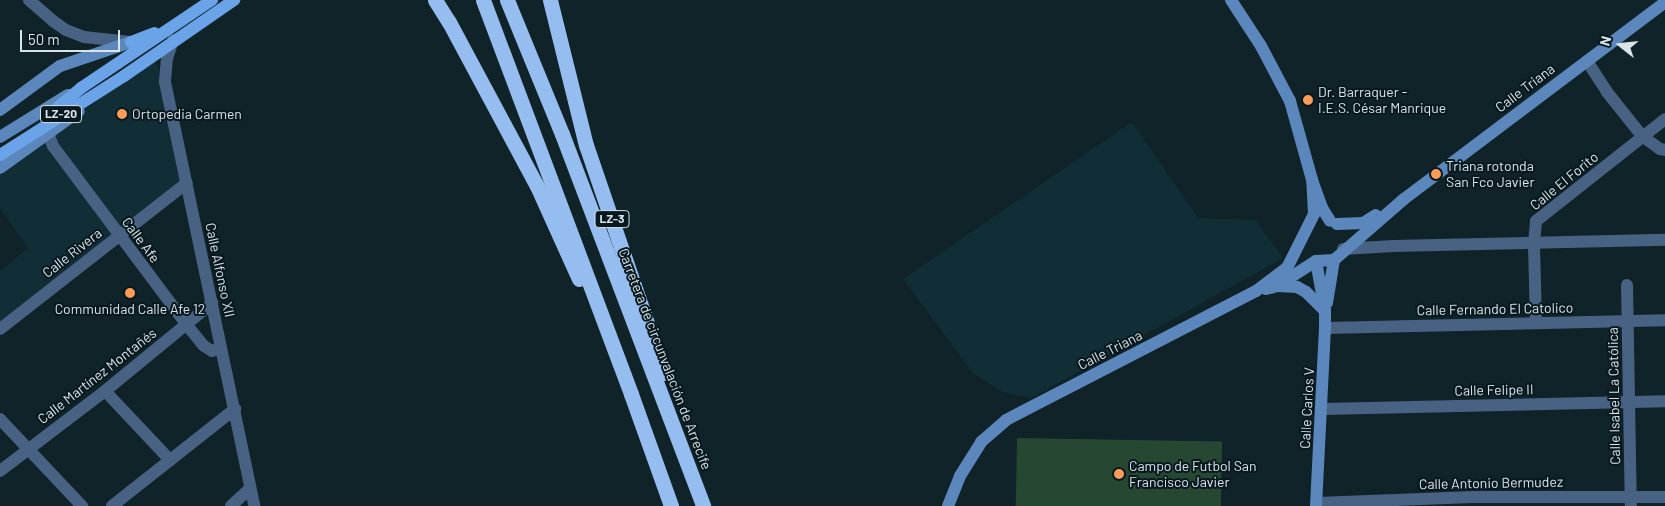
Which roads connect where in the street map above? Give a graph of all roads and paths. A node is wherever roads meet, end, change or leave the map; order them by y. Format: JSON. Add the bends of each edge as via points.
{"nodes":[{"id":1,"x":29,"y":0,"type":"edge"},
{"id":2,"x":212,"y":0,"type":"edge"},
{"id":3,"x":234,"y":0,"type":"edge"},
{"id":4,"x":435,"y":0,"type":"edge"},
{"id":5,"x":484,"y":0,"type":"edge"},
{"id":6,"x":507,"y":0,"type":"edge"},
{"id":7,"x":550,"y":0,"type":"edge"},
{"id":8,"x":1231,"y":0,"type":"edge"},
{"id":9,"x":1665,"y":2,"type":"edge"},
{"id":10,"x":178,"y":24,"type":"junction"},
{"id":11,"x":131,"y":42,"type":"junction"},
{"id":12,"x":170,"y":42,"type":"junction"},
{"id":13,"x":1587,"y":61,"type":"junction"},
{"id":14,"x":124,"y":76,"type":"junction"},
{"id":15,"x":81,"y":88,"type":"junction"},
{"id":16,"x":0,"y":110,"type":"edge"},
{"id":17,"x":1665,"y":119,"type":"edge"},
{"id":18,"x":48,"y":133,"type":"junction"},
{"id":19,"x":1642,"y":136,"type":"junction"},
{"id":20,"x":0,"y":137,"type":"edge"},
{"id":21,"x":0,"y":147,"type":"edge"},
{"id":22,"x":1665,"y":150,"type":"edge"},
{"id":23,"x":0,"y":155,"type":"edge"},
{"id":24,"x":0,"y":168,"type":"edge"},
{"id":25,"x":1312,"y":180,"type":"junction"},
{"id":26,"x":187,"y":183,"type":"junction"},
{"id":27,"x":1404,"y":199,"type":"junction"},
{"id":28,"x":1333,"y":223,"type":"junction"},
{"id":29,"x":1305,"y":234,"type":"junction"},
{"id":30,"x":119,"y":236,"type":"junction"},
{"id":31,"x":1665,"y":240,"type":"edge"},
{"id":32,"x":1534,"y":244,"type":"junction"},
{"id":33,"x":1344,"y":250,"type":"junction"},
{"id":34,"x":1316,"y":260,"type":"junction"},
{"id":35,"x":1334,"y":260,"type":"junction"},
{"id":36,"x":1627,"y":285,"type":"dead end"},
{"id":37,"x":1277,"y":286,"type":"junction"},
{"id":38,"x":1256,"y":291,"type":"junction"},
{"id":39,"x":212,"y":303,"type":"junction"},
{"id":40,"x":1325,"y":311,"type":"junction"},
{"id":41,"x":1665,"y":320,"type":"edge"},
{"id":42,"x":1536,"y":322,"type":"junction"},
{"id":43,"x":1628,"y":322,"type":"junction"},
{"id":44,"x":186,"y":324,"type":"junction"},
{"id":45,"x":1325,"y":328,"type":"junction"},
{"id":46,"x":0,"y":329,"type":"edge"},
{"id":47,"x":221,"y":348,"type":"junction"},
{"id":48,"x":105,"y":391,"type":"junction"},
{"id":49,"x":632,"y":394,"type":"junction"},
{"id":50,"x":1665,"y":401,"type":"edge"},
{"id":51,"x":1629,"y":402,"type":"junction"},
{"id":52,"x":234,"y":409,"type":"junction"},
{"id":53,"x":1323,"y":409,"type":"junction"},
{"id":54,"x":0,"y":419,"type":"edge"},
{"id":55,"x":679,"y":437,"type":"junction"},
{"id":56,"x":28,"y":448,"type":"junction"},
{"id":57,"x":170,"y":460,"type":"junction"},
{"id":58,"x":0,"y":471,"type":"edge"},
{"id":59,"x":250,"y":488,"type":"junction"},
{"id":60,"x":1665,"y":497,"type":"edge"},
{"id":61,"x":1473,"y":502,"type":"edge"},
{"id":62,"x":1631,"y":502,"type":"edge"},
{"id":63,"x":1316,"y":504,"type":"edge"},
{"id":64,"x":82,"y":506,"type":"edge"},
{"id":65,"x":112,"y":506,"type":"edge"},
{"id":66,"x":231,"y":506,"type":"edge"},
{"id":67,"x":254,"y":506,"type":"edge"},
{"id":68,"x":671,"y":506,"type":"edge"},
{"id":69,"x":703,"y":506,"type":"edge"},
{"id":70,"x":948,"y":506,"type":"edge"}],
"edges":[{"from":1,"to":11,"type":"street","via":[[66,30],[84,37]]},
{"from":2,"to":10,"type":"main road","number":"LZ-20"},
{"from":3,"to":12,"type":"main road","number":"LZ-20"},
{"from":4,"to":49,"type":"highway","via":[[537,186]]},
{"from":5,"to":49,"type":"highway"},
{"from":6,"to":55,"type":"highway","name":"Carretera de circunvalación de Arrecife","number":"LZ-3"},
{"from":7,"to":55,"type":"highway","number":"LZ-3","via":[[586,145],[664,370]]},
{"from":8,"to":25,"type":"main road","via":[[1261,46],[1290,101]]},
{"from":9,"to":13,"type":"main road","name":"Calle Triana"},
{"from":10,"to":11,"type":"main road"},
{"from":10,"to":15,"type":"main road","number":"LZ-20"},
{"from":11,"to":16,"type":"main road","via":[[60,66]]},
{"from":12,"to":14,"type":"main road","number":"LZ-20"},
{"from":12,"to":26,"type":"street","name":"Calle Alfonso XII","via":[[165,82]]},
{"from":13,"to":19,"type":"street"},
{"from":13,"to":27,"type":"main road","name":"Calle Triana"},
{"from":14,"to":18,"type":"main road"},
{"from":14,"to":23,"type":"main road","number":"LZ-20"},
{"from":15,"to":20,"type":"main road"},
{"from":15,"to":21,"type":"main road","number":"LZ-20","via":[[65,103]]},
{"from":17,"to":19,"type":"street","name":"Calle El Forito"},
{"from":18,"to":24,"type":"main road"},
{"from":18,"to":30,"type":"street","name":"Calle Afe","via":[[53,146]]},
{"from":19,"to":22,"type":"street"},
{"from":19,"to":32,"type":"street","name":"Calle El Forito","via":[[1536,221]]},
{"from":25,"to":28,"type":"main road"},
{"from":25,"to":29,"type":"main road","via":[[1314,214]]},
{"from":26,"to":30,"type":"street","name":"Calle Rivera"},
{"from":26,"to":39,"type":"street","name":"Calle Alfonso XII"},
{"from":27,"to":28,"type":"main road","name":"Calle Triana","via":[[1363,223]]},
{"from":27,"to":33,"type":"main road","name":"Calle Triana"},
{"from":28,"to":29,"type":"main road","via":[[1317,222]]},
{"from":28,"to":33,"type":"main road","via":[[1344,236]]},
{"from":29,"to":34,"type":"main road","via":[[1306,252]]},
{"from":29,"to":38,"type":"main road","via":[[1287,268]]},
{"from":30,"to":44,"type":"street","name":"Calle Afe"},
{"from":30,"to":46,"type":"street","name":"Calle Rivera"},
{"from":31,"to":32,"type":"street"},
{"from":32,"to":33,"type":"street"},
{"from":32,"to":42,"type":"street","name":"Calle El Forito"},
{"from":33,"to":35,"type":"main road"},
{"from":34,"to":35,"type":"main road"},
{"from":34,"to":37,"type":"main road"},
{"from":34,"to":40,"type":"main road","name":"Calle Carlos V"},
{"from":35,"to":40,"type":"main road","name":"Calle Carlos V"},
{"from":36,"to":43,"type":"street","name":"Calle Isabel La Católica"},
{"from":37,"to":38,"type":"main road"},
{"from":37,"to":40,"type":"main road","via":[[1297,287]]},
{"from":38,"to":70,"type":"main road","name":"Calle Triana","via":[[1006,420],[981,442],[960,476]]},
{"from":39,"to":44,"type":"street","name":"Calle Martínez Montañés"},
{"from":39,"to":47,"type":"street","name":"Calle Alfonso XII"},
{"from":40,"to":45,"type":"main road","name":"Calle Carlos V"},
{"from":41,"to":43,"type":"street","name":"Calle Fernando El Catolico"},
{"from":42,"to":43,"type":"street","name":"Calle Fernando El Catolico"},
{"from":42,"to":45,"type":"street","name":"Calle Fernando El Catolico"},
{"from":43,"to":51,"type":"street","name":"Calle Isabel La Católica"},
{"from":44,"to":47,"type":"street","name":"Calle Afe","via":[[204,346],[212,350]]},
{"from":44,"to":48,"type":"street","name":"Calle Martínez Montañés"},
{"from":45,"to":53,"type":"main road","name":"Calle Carlos V"},
{"from":47,"to":52,"type":"street","name":"Calle Alfonso XII"},
{"from":48,"to":56,"type":"street","name":"Calle Martínez Montañés"},
{"from":48,"to":57,"type":"street"},
{"from":49,"to":68,"type":"highway"},
{"from":50,"to":51,"type":"street","name":"Calle Felipe II"},
{"from":51,"to":53,"type":"street","name":"Calle Felipe II"},
{"from":51,"to":62,"type":"street","name":"Calle Isabel La Católica"},
{"from":52,"to":57,"type":"street"},
{"from":52,"to":59,"type":"street","name":"Calle Alfonso XII"},
{"from":53,"to":63,"type":"main road","name":"Calle Carlos V"},
{"from":54,"to":56,"type":"street"},
{"from":55,"to":69,"type":"highway","name":"Carretera de circunvalación de Arrecife","number":"LZ-3"},
{"from":56,"to":58,"type":"street","name":"Calle Martínez Montañés"},
{"from":56,"to":64,"type":"street"},
{"from":57,"to":65,"type":"street"},
{"from":59,"to":66,"type":"street"},
{"from":59,"to":67,"type":"street","name":"Calle Alfonso XII"},
{"from":60,"to":62,"type":"street","name":"Calle Antonio Bermudez"},
{"from":61,"to":62,"type":"street","name":"Calle Antonio Bermudez"},
{"from":61,"to":63,"type":"street","name":"Calle Antonio Bermudez"}]}
